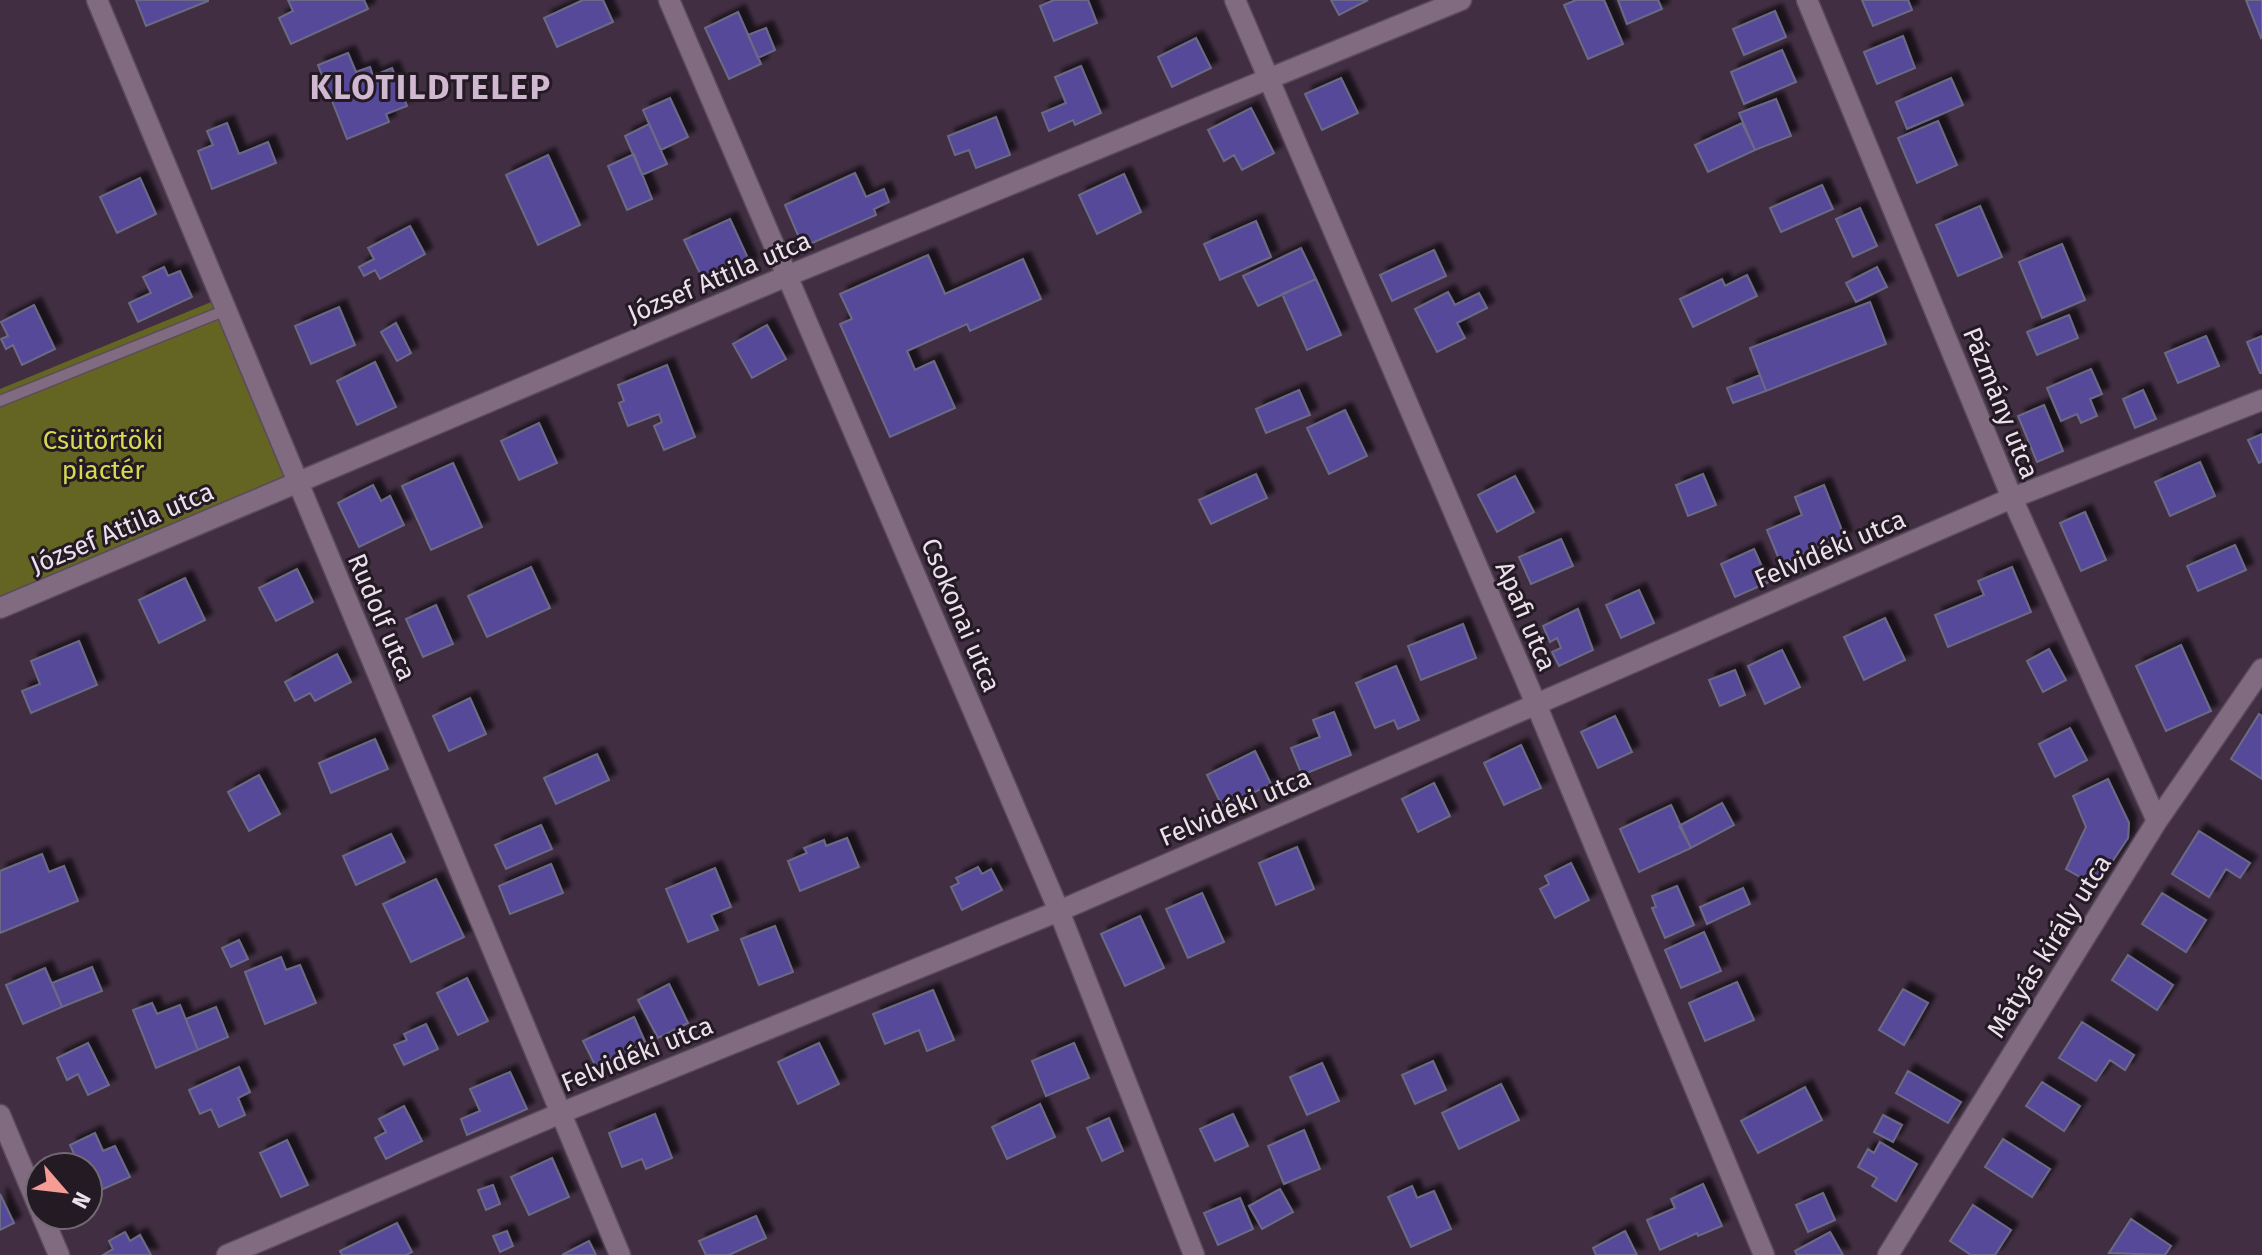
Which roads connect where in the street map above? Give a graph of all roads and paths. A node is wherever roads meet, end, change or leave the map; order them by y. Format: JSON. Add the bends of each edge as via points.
{"nodes":[{"id":1,"x":97,"y":0,"type":"edge"},
{"id":2,"x":669,"y":0,"type":"edge"},
{"id":3,"x":1235,"y":0,"type":"edge"},
{"id":4,"x":1461,"y":0,"type":"edge"},
{"id":5,"x":1807,"y":0,"type":"edge"},
{"id":6,"x":1268,"y":79,"type":"junction"},
{"id":7,"x":787,"y":276,"type":"junction"},
{"id":8,"x":226,"y":310,"type":"junction"},
{"id":9,"x":2262,"y":400,"type":"edge"},
{"id":10,"x":0,"y":401,"type":"edge"},
{"id":11,"x":298,"y":482,"type":"junction"},
{"id":12,"x":2012,"y":498,"type":"junction"},
{"id":13,"x":0,"y":608,"type":"edge"},
{"id":14,"x":2262,"y":669,"type":"edge"},
{"id":15,"x":1536,"y":704,"type":"junction"},
{"id":16,"x":2157,"y":821,"type":"junction"},
{"id":17,"x":1059,"y":911,"type":"junction"},
{"id":18,"x":561,"y":1113,"type":"junction"},
{"id":19,"x":0,"y":1115,"type":"edge"},
{"id":20,"x":24,"y":1172,"type":"edge"},
{"id":21,"x":49,"y":1231,"type":"edge"},
{"id":22,"x":59,"y":1255,"type":"edge"},
{"id":23,"x":227,"y":1255,"type":"edge"},
{"id":24,"x":620,"y":1255,"type":"edge"},
{"id":25,"x":1194,"y":1255,"type":"edge"},
{"id":26,"x":1764,"y":1255,"type":"edge"},
{"id":27,"x":1888,"y":1255,"type":"edge"}],
"edges":[{"from":1,"to":8,"type":"street","name":"Rudolf utca"},
{"from":2,"to":7,"type":"street","name":"Csokonai utca"},
{"from":3,"to":6,"type":"street","name":"Apafi utca"},
{"from":4,"to":6,"type":"street","name":"József Attila utca"},
{"from":5,"to":12,"type":"street","name":"Pázmány utca"},
{"from":6,"to":7,"type":"street","name":"József Attila utca"},
{"from":6,"to":15,"type":"street","name":"Apafi utca"},
{"from":7,"to":11,"type":"street","name":"József Attila utca"},
{"from":7,"to":17,"type":"street","name":"Csokonai utca"},
{"from":8,"to":10,"type":"lane"},
{"from":8,"to":11,"type":"street","name":"Rudolf utca"},
{"from":9,"to":12,"type":"street","name":"Felvidéki utca"},
{"from":11,"to":13,"type":"street","name":"József Attila utca"},
{"from":11,"to":18,"type":"street","name":"Rudolf utca"},
{"from":12,"to":15,"type":"street","name":"Felvidéki utca"},
{"from":12,"to":16,"type":"street","name":"Pázmány utca"},
{"from":14,"to":16,"type":"street","name":"Mátyás király utca"},
{"from":15,"to":17,"type":"street","name":"Felvidéki utca"},
{"from":15,"to":26,"type":"street","name":"Apafi utca"},
{"from":16,"to":27,"type":"street","name":"Mátyás király utca"},
{"from":17,"to":18,"type":"street","name":"Felvidéki utca"},
{"from":17,"to":25,"type":"street","name":"Csokonai utca"},
{"from":18,"to":23,"type":"street","name":"Felvidéki utca"},
{"from":18,"to":24,"type":"street","name":"Rudolf utca"},
{"from":19,"to":20,"type":"street"},
{"from":21,"to":22,"type":"street"}]}
